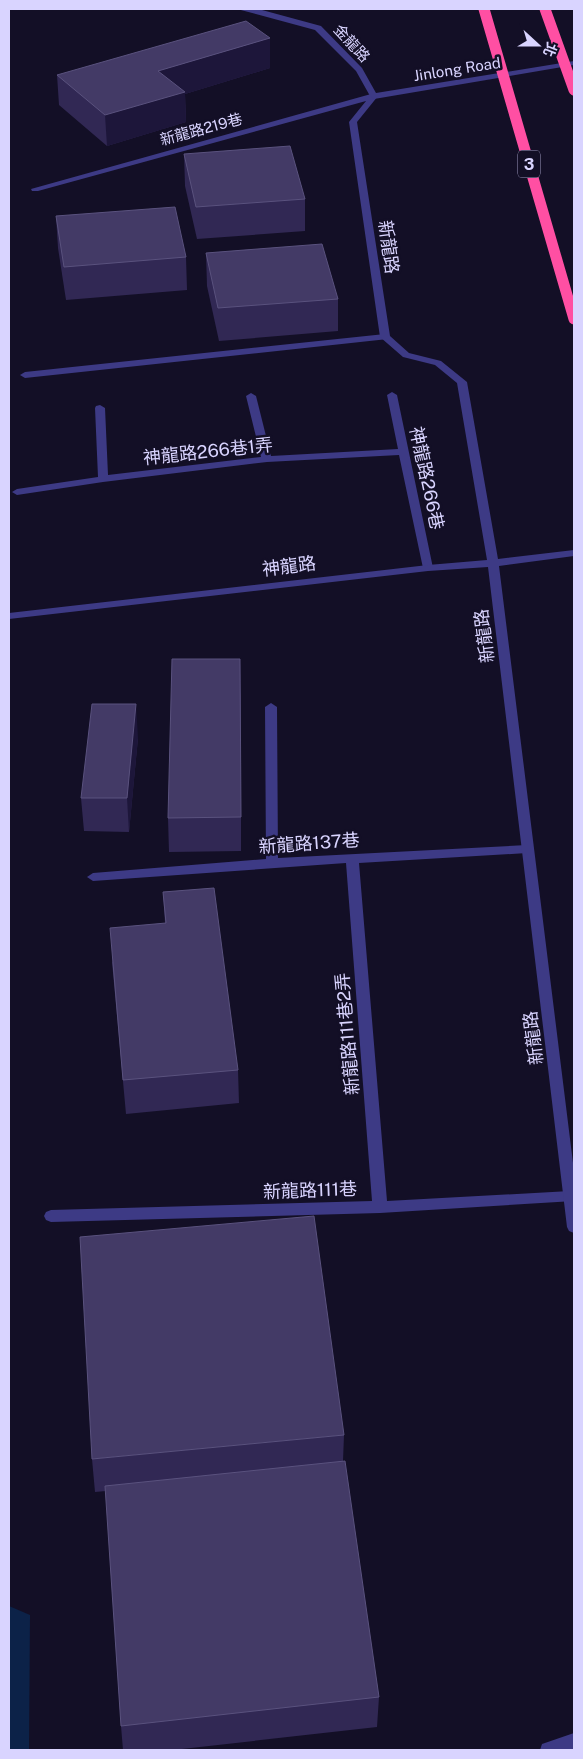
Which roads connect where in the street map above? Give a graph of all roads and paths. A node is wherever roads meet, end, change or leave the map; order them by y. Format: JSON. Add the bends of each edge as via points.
{"nodes":[{"id":1,"x":241,"y":9,"type":"edge"},
{"id":2,"x":484,"y":9,"type":"edge"},
{"id":3,"x":545,"y":9,"type":"edge"},
{"id":4,"x":574,"y":63,"type":"edge"},
{"id":5,"x":574,"y":90,"type":"edge"},
{"id":6,"x":374,"y":96,"type":"junction"},
{"id":7,"x":35,"y":189,"type":"dead end"},
{"id":8,"x":574,"y":319,"type":"edge"},
{"id":9,"x":385,"y":336,"type":"junction"},
{"id":10,"x":25,"y":375,"type":"dead end"},
{"id":11,"x":392,"y":395,"type":"dead end"},
{"id":12,"x":251,"y":396,"type":"dead end"},
{"id":13,"x":100,"y":408,"type":"dead end"},
{"id":14,"x":404,"y":452,"type":"junction"},
{"id":15,"x":268,"y":460,"type":"junction"},
{"id":16,"x":103,"y":479,"type":"junction"},
{"id":17,"x":17,"y":492,"type":"dead end"},
{"id":18,"x":574,"y":553,"type":"edge"},
{"id":19,"x":493,"y":563,"type":"junction"},
{"id":20,"x":428,"y":568,"type":"junction"},
{"id":21,"x":9,"y":616,"type":"edge"},
{"id":22,"x":271,"y":707,"type":"dead end"},
{"id":23,"x":527,"y":849,"type":"junction"},
{"id":24,"x":352,"y":858,"type":"junction"},
{"id":25,"x":272,"y":863,"type":"junction"},
{"id":26,"x":94,"y":876,"type":"dead end"},
{"id":27,"x":570,"y":1197,"type":"junction"},
{"id":28,"x":380,"y":1207,"type":"junction"},
{"id":29,"x":51,"y":1216,"type":"dead end"},
{"id":30,"x":574,"y":1227,"type":"edge"},
{"id":31,"x":574,"y":1740,"type":"edge"},
{"id":32,"x":548,"y":1750,"type":"edge"}],
"edges":[{"from":1,"to":6,"type":"street","name":"金龍路","via":[[318,28],[359,70]]},
{"from":2,"to":8,"type":"highway","number":"3","bridge":true},
{"from":3,"to":5,"type":"highway","bridge":true},
{"from":4,"to":6,"type":"street","name":"Jinlong Road"},
{"from":6,"to":7,"type":"street","name":"新龍路219巷"},
{"from":6,"to":9,"type":"street","name":"新龍路","via":[[353,122]]},
{"from":9,"to":10,"type":"street"},
{"from":9,"to":19,"type":"street","name":"新龍路","via":[[406,355],[438,363],[462,382]]},
{"from":11,"to":14,"type":"street","name":"神龍路266巷"},
{"from":12,"to":15,"type":"street"},
{"from":13,"to":16,"type":"street"},
{"from":14,"to":15,"type":"street","name":"神龍路266巷1弄"},
{"from":14,"to":20,"type":"street","name":"神龍路266巷"},
{"from":15,"to":16,"type":"street","name":"神龍路266巷1弄"},
{"from":16,"to":17,"type":"street","name":"神龍路266巷1弄"},
{"from":18,"to":19,"type":"street","name":"神龍路"},
{"from":19,"to":20,"type":"street","name":"神龍路"},
{"from":19,"to":23,"type":"street","name":"新龍路"},
{"from":20,"to":21,"type":"street","name":"神龍路"},
{"from":22,"to":25,"type":"street"},
{"from":23,"to":24,"type":"street","name":"新龍路137巷"},
{"from":23,"to":27,"type":"street","name":"新龍路"},
{"from":24,"to":25,"type":"street","name":"新龍路137巷"},
{"from":24,"to":28,"type":"street","name":"新龍路111巷2弄"},
{"from":25,"to":26,"type":"street","name":"新龍路137巷"},
{"from":27,"to":28,"type":"street","name":"新龍路111巷"},
{"from":27,"to":30,"type":"street","name":"新龍路"},
{"from":28,"to":29,"type":"street","name":"新龍路111巷"},
{"from":31,"to":32,"type":"street"}]}
